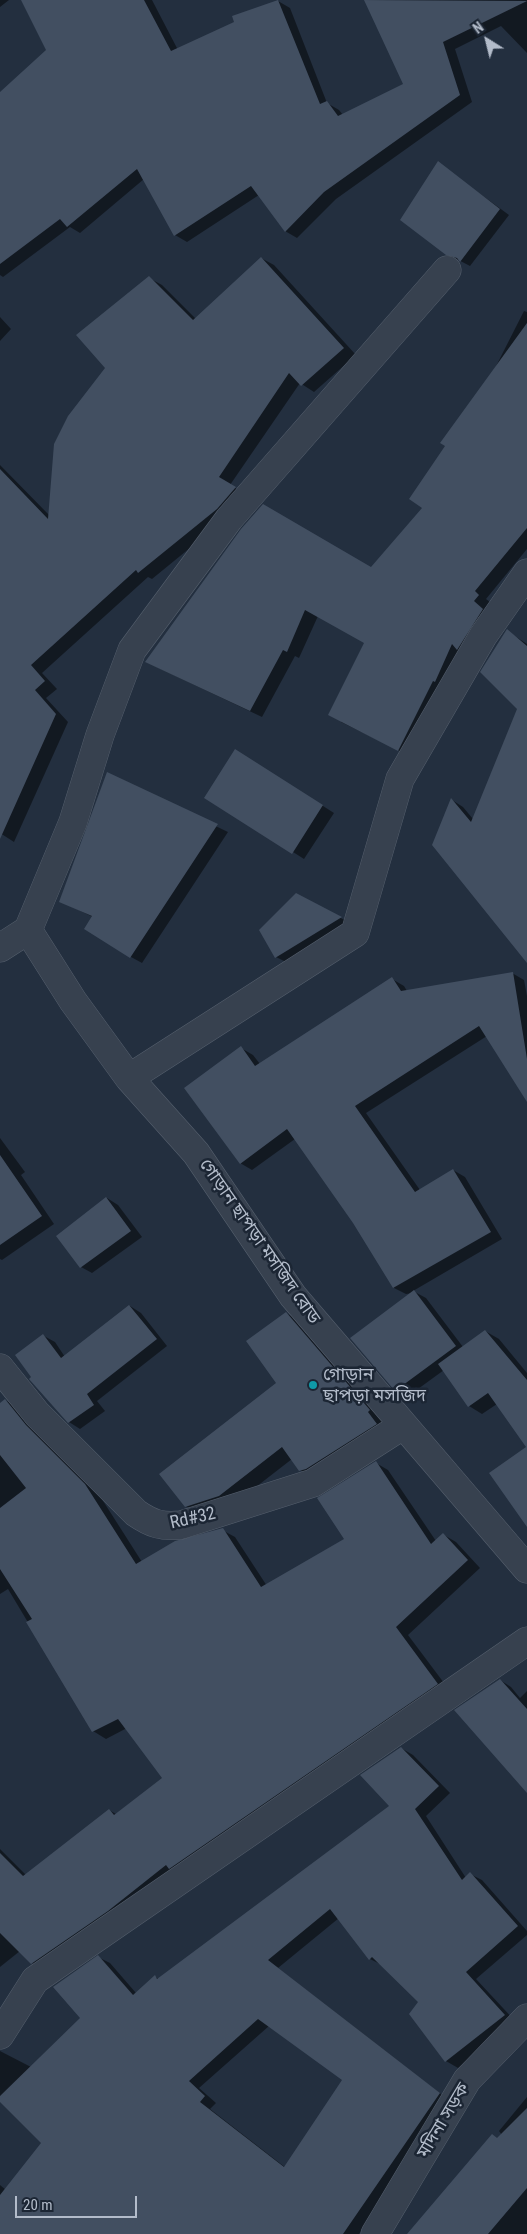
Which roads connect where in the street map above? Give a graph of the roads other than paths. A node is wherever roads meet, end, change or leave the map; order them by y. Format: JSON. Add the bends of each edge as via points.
{"nodes":[{"id":1,"x":447,"y":270,"type":"dead end"},
{"id":2,"x":527,"y":573,"type":"edge"},
{"id":3,"x":28,"y":930,"type":"junction"},
{"id":4,"x":0,"y":948,"type":"edge"},
{"id":5,"x":129,"y":1078,"type":"junction"},
{"id":6,"x":0,"y":1368,"type":"edge"},
{"id":7,"x":402,"y":1426,"type":"junction"},
{"id":8,"x":527,"y":1569,"type":"edge"},
{"id":9,"x":527,"y":1642,"type":"edge"},
{"id":10,"x":527,"y":2018,"type":"edge"},
{"id":11,"x":0,"y":2036,"type":"edge"},
{"id":12,"x":375,"y":2234,"type":"edge"}],
"edges":[{"from":1,"to":3,"type":"street","via":[[229,519],[132,650],[100,735],[74,822]]},
{"from":2,"to":5,"type":"street","via":[[483,636],[400,779],[355,934]]},
{"from":3,"to":4,"type":"street"},
{"from":3,"to":5,"type":"street","name":"গোড়ান ছাপড়া মসজিদ রোড"},
{"from":5,"to":7,"type":"street","name":"গোড়ান ছাপড়া মসজিদ রোড","via":[[196,1152],[293,1296]]},
{"from":6,"to":7,"type":"street","name":"Rd#32","via":[[37,1414],[136,1513],[151,1524],[166,1527],[312,1484]]},
{"from":7,"to":8,"type":"street","name":"গোড়ান ছাপড়া মসজিদ রোড"},
{"from":9,"to":11,"type":"street","via":[[35,1980]]},
{"from":10,"to":12,"type":"street","name":"মদিনা সড়ক","via":[[467,2080]]}]}
